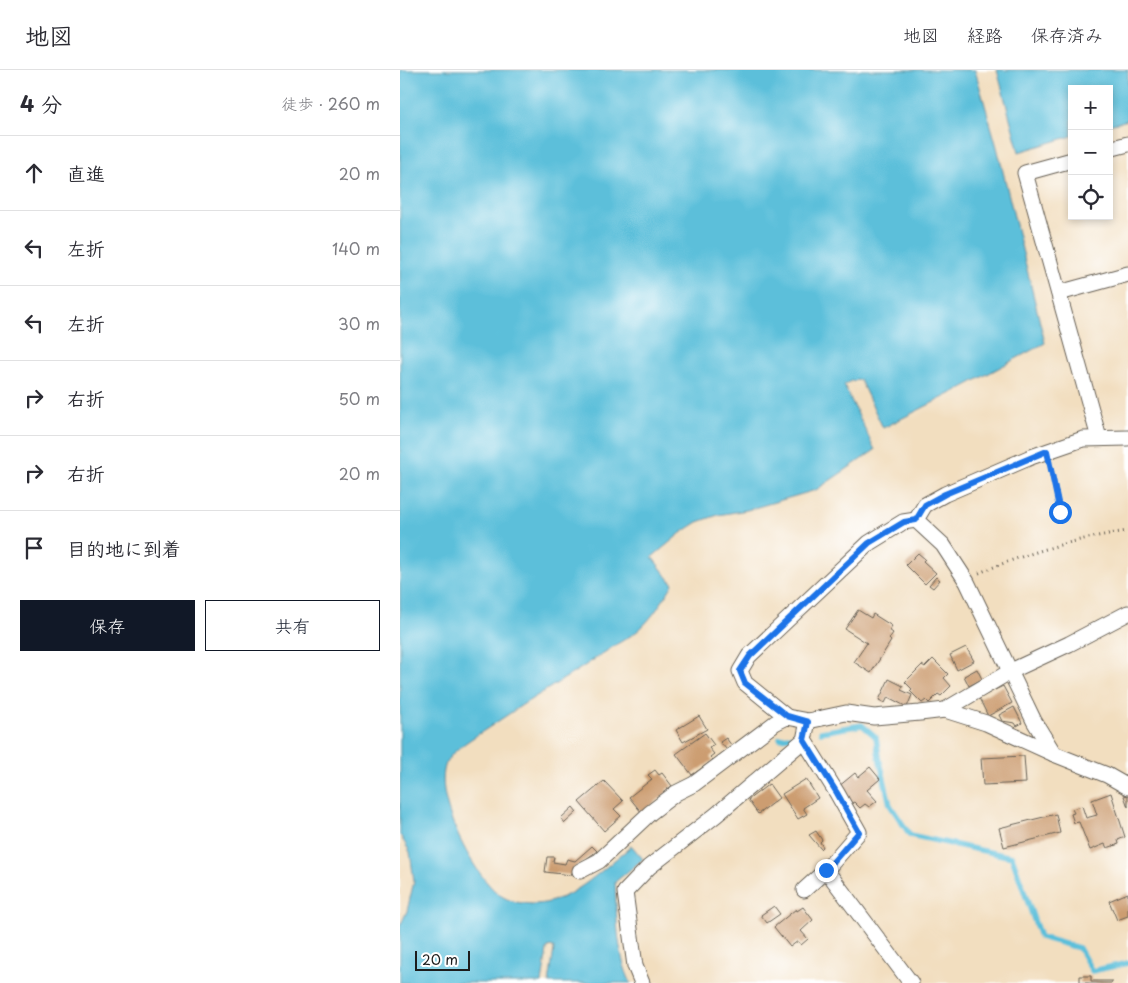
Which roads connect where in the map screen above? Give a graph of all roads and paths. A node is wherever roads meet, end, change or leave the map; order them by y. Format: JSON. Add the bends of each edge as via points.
{"nodes":[{"id":1,"x":1128,"y":144,"type":"edge"},
{"id":2,"x":1113,"y":148,"type":"edge"},
{"id":3,"x":1068,"y":161,"type":"edge"},
{"id":4,"x":1128,"y":274,"type":"edge"},
{"id":5,"x":1059,"y":292,"type":"junction"},
{"id":6,"x":1100,"y":438,"type":"junction"},
{"id":7,"x":1128,"y":438,"type":"edge"},
{"id":8,"x":1047,"y":451,"type":"junction"},
{"id":9,"x":1060,"y":512,"type":"dead end"},
{"id":10,"x":916,"y":520,"type":"junction"},
{"id":11,"x":1128,"y":530,"type":"edge"},
{"id":12,"x":965,"y":579,"type":"junction"},
{"id":13,"x":1128,"y":613,"type":"edge"},
{"id":14,"x":1011,"y":671,"type":"junction"},
{"id":15,"x":945,"y":710,"type":"junction"},
{"id":16,"x":787,"y":716,"type":"junction"},
{"id":17,"x":808,"y":722,"type":"junction"},
{"id":18,"x":804,"y":740,"type":"junction"},
{"id":19,"x":1054,"y":754,"type":"junction"},
{"id":20,"x":1128,"y":787,"type":"edge"},
{"id":21,"x":826,"y":870,"type":"junction"},
{"id":22,"x":580,"y":871,"type":"dead end"},
{"id":23,"x":804,"y":890,"type":"dead end"},
{"id":24,"x":642,"y":983,"type":"edge"},
{"id":25,"x":911,"y":983,"type":"edge"}],
"edges":[{"from":1,"to":2,"type":"street"},
{"from":3,"to":5,"type":"street","via":[[1025,173]]},
{"from":4,"to":5,"type":"street"},
{"from":5,"to":6,"type":"street"},
{"from":6,"to":7,"type":"street"},
{"from":6,"to":8,"type":"street","via":[[1083,439]]},
{"from":8,"to":9,"type":"path"},
{"from":8,"to":10,"type":"street","via":[[945,494],[925,505]]},
{"from":10,"to":12,"type":"street","via":[[943,545]]},
{"from":10,"to":16,"type":"street","via":[[904,522],[869,543],[750,656],[740,671],[745,683]]},
{"from":11,"to":12,"type":"path","via":[[1066,543]]},
{"from":12,"to":14,"type":"street"},
{"from":13,"to":14,"type":"street"},
{"from":14,"to":15,"type":"street"},
{"from":14,"to":19,"type":"street"},
{"from":15,"to":17,"type":"street","via":[[874,716],[846,712]]},
{"from":15,"to":19,"type":"street","via":[[986,723]]},
{"from":16,"to":17,"type":"street"},
{"from":16,"to":22,"type":"street","via":[[694,784],[676,793],[599,861]]},
{"from":17,"to":18,"type":"street"},
{"from":18,"to":21,"type":"street","via":[[859,832]]},
{"from":18,"to":24,"type":"street","via":[[716,815],[648,867],[625,892],[634,966]]},
{"from":19,"to":20,"type":"street"},
{"from":21,"to":23,"type":"street"},
{"from":21,"to":25,"type":"street"}]}
